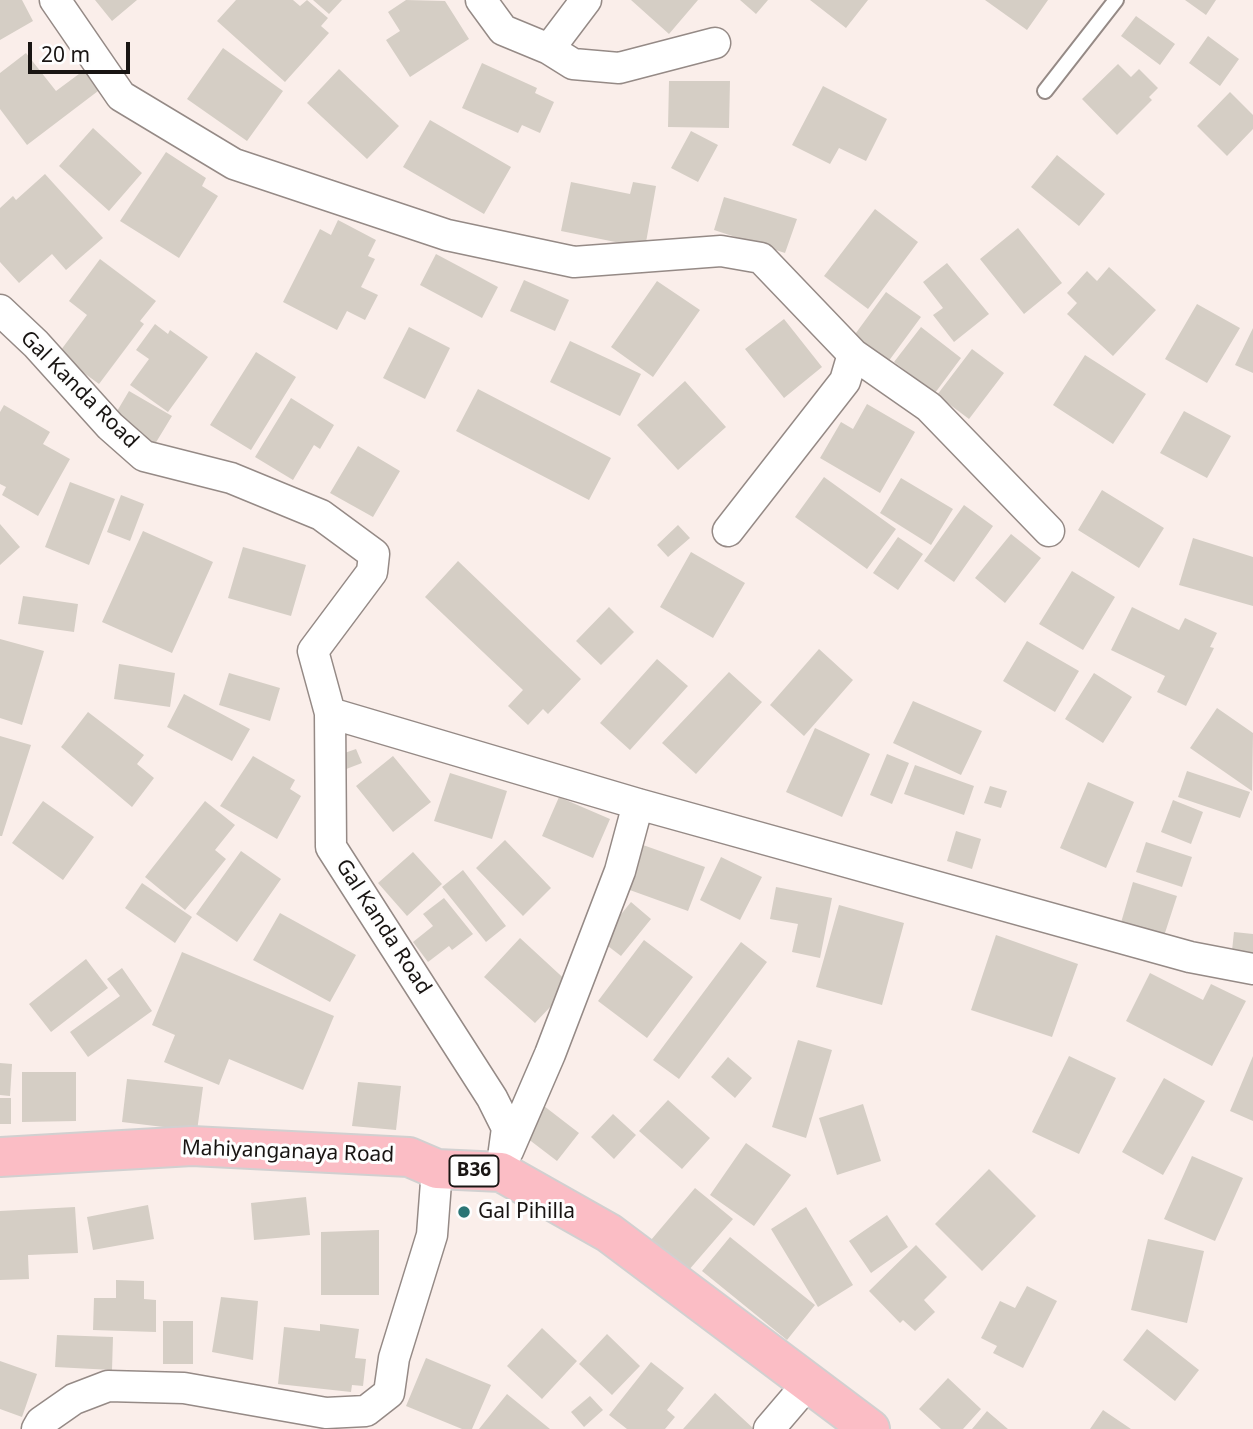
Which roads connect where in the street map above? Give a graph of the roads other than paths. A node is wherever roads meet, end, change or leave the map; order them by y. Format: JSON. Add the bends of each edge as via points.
{"nodes":[{"id":1,"x":55,"y":0,"type":"edge"},
{"id":2,"x":481,"y":0,"type":"edge"},
{"id":3,"x":586,"y":0,"type":"edge"},
{"id":4,"x":1116,"y":0,"type":"edge"},
{"id":5,"x":715,"y":43,"type":"dead end"},
{"id":6,"x":549,"y":49,"type":"junction"},
{"id":7,"x":1045,"y":92,"type":"dead end"},
{"id":8,"x":0,"y":310,"type":"edge"},
{"id":9,"x":853,"y":354,"type":"junction"},
{"id":10,"x":728,"y":531,"type":"dead end"},
{"id":11,"x":1049,"y":531,"type":"dead end"},
{"id":12,"x":330,"y":713,"type":"junction"},
{"id":13,"x":638,"y":804,"type":"junction"},
{"id":14,"x":1253,"y":969,"type":"edge"},
{"id":15,"x":0,"y":1157,"type":"edge"},
{"id":16,"x":437,"y":1170,"type":"junction"},
{"id":17,"x":501,"y":1172,"type":"junction"},
{"id":18,"x":810,"y":1381,"type":"junction"},
{"id":19,"x":37,"y":1429,"type":"edge"},
{"id":20,"x":769,"y":1429,"type":"edge"},
{"id":21,"x":870,"y":1429,"type":"edge"}],
"edges":[{"from":1,"to":9,"type":"street","via":[[121,96],[234,164],[447,235],[574,262],[721,251],[761,258]]},
{"from":2,"to":6,"type":"street","via":[[503,30]]},
{"from":3,"to":6,"type":"street"},
{"from":4,"to":7,"type":"lane"},
{"from":5,"to":6,"type":"street","via":[[619,68],[573,64]]},
{"from":8,"to":12,"type":"street","name":"Gal Kanda Road","via":[[144,456],[231,478],[321,515],[374,554],[372,572],[313,651]]},
{"from":9,"to":10,"type":"street","via":[[845,381]]},
{"from":9,"to":11,"type":"street","via":[[929,407]]},
{"from":12,"to":13,"type":"street"},
{"from":12,"to":17,"type":"street","name":"Gal Kanda Road","via":[[331,846],[492,1098],[507,1128]]},
{"from":13,"to":14,"type":"street","via":[[1190,957]]},
{"from":13,"to":17,"type":"street","via":[[620,871]]},
{"from":15,"to":16,"type":"main road","name":"Mahiyanganaya Road","number":"B36","via":[[192,1146],[409,1157]]},
{"from":16,"to":17,"type":"main road","name":"Mahiyanganaya Road","number":"B36"},
{"from":16,"to":19,"type":"street","via":[[432,1235],[394,1358],[389,1393],[366,1411],[326,1413],[184,1388],[108,1386],[74,1399]]},
{"from":17,"to":18,"type":"main road","name":"Mahiyanganaya Road","number":"B36","via":[[610,1233]]},
{"from":18,"to":20,"type":"street"},
{"from":18,"to":21,"type":"main road","name":"Mahiyanganaya Road","number":"B36"}]}
